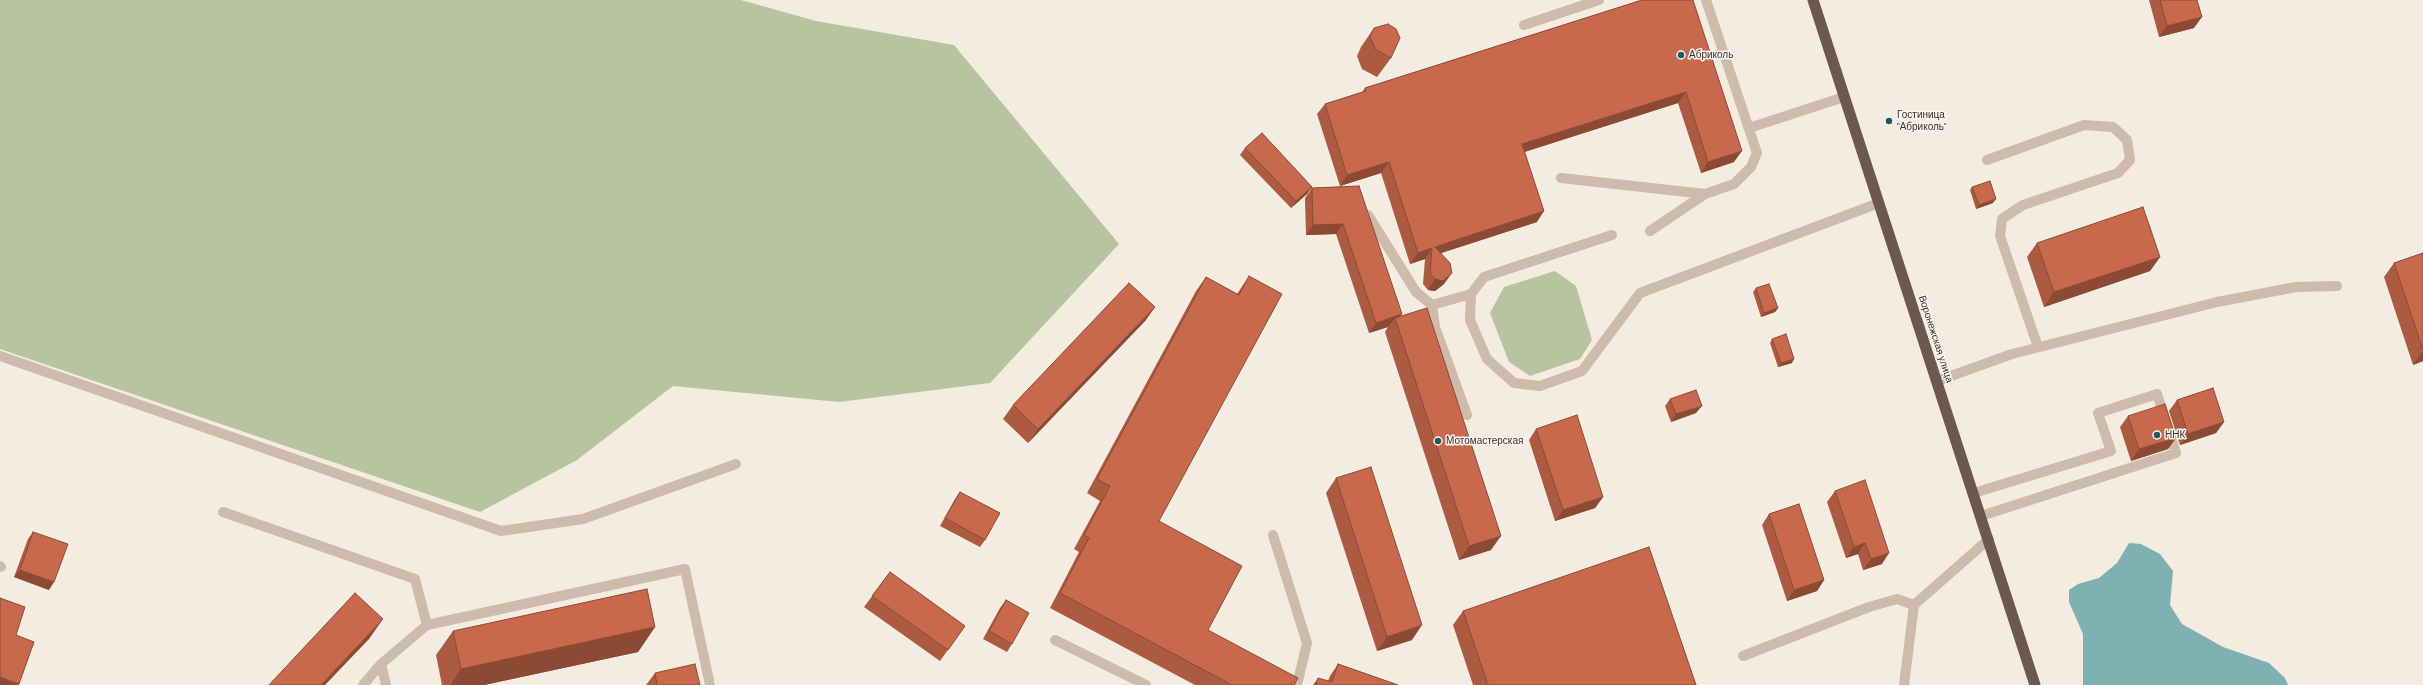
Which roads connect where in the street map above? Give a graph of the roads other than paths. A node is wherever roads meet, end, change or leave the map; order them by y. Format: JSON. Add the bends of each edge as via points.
{"nodes":[{"id":1,"x":1599,"y":0,"type":"edge"},
{"id":2,"x":1706,"y":0,"type":"edge"},
{"id":3,"x":1813,"y":0,"type":"edge"},
{"id":4,"x":1524,"y":25,"type":"dead end"},
{"id":5,"x":1844,"y":97,"type":"junction"},
{"id":6,"x":1748,"y":128,"type":"junction"},
{"id":7,"x":1987,"y":160,"type":"dead end"},
{"id":8,"x":1561,"y":178,"type":"dead end"},
{"id":9,"x":1705,"y":194,"type":"junction"},
{"id":10,"x":1879,"y":203,"type":"junction"},
{"id":11,"x":1368,"y":215,"type":"edge"},
{"id":12,"x":1650,"y":231,"type":"dead end"},
{"id":13,"x":1612,"y":235,"type":"dead end"},
{"id":14,"x":2338,"y":286,"type":"dead end"},
{"id":15,"x":1471,"y":294,"type":"junction"},
{"id":16,"x":1432,"y":305,"type":"junction"},
{"id":17,"x":2038,"y":347,"type":"junction"},
{"id":18,"x":0,"y":356,"type":"edge"},
{"id":19,"x":1937,"y":381,"type":"junction"},
{"id":20,"x":1467,"y":415,"type":"dead end"},
{"id":21,"x":736,"y":464,"type":"dead end"},
{"id":22,"x":1974,"y":493,"type":"junction"},
{"id":23,"x":223,"y":512,"type":"dead end"},
{"id":24,"x":1981,"y":516,"type":"junction"},
{"id":25,"x":1273,"y":535,"type":"dead end"},
{"id":26,"x":1988,"y":539,"type":"junction"},
{"id":27,"x":1914,"y":605,"type":"junction"},
{"id":28,"x":427,"y":625,"type":"junction"},
{"id":29,"x":1055,"y":640,"type":"dead end"},
{"id":30,"x":1743,"y":656,"type":"dead end"},
{"id":31,"x":381,"y":664,"type":"junction"},
{"id":32,"x":363,"y":685,"type":"edge"},
{"id":33,"x":386,"y":685,"type":"edge"},
{"id":34,"x":710,"y":685,"type":"edge"},
{"id":35,"x":1146,"y":685,"type":"edge"},
{"id":36,"x":1297,"y":685,"type":"edge"},
{"id":37,"x":1904,"y":685,"type":"edge"},
{"id":38,"x":2035,"y":685,"type":"edge"}],
"edges":[{"from":1,"to":4,"type":"lane"},
{"from":2,"to":6,"type":"lane"},
{"from":3,"to":5,"type":"highway","name":"Воронежская улица"},
{"from":5,"to":6,"type":"lane"},
{"from":5,"to":10,"type":"highway","name":"Воронежская улица"},
{"from":6,"to":9,"type":"lane","via":[[1757,153],[1751,167],[1734,184]]},
{"from":7,"to":17,"type":"lane","via":[[2084,125],[2113,127],[2127,140],[2130,160],[2118,173],[2023,205],[2002,219],[2000,236]]},
{"from":8,"to":9,"type":"lane"},
{"from":9,"to":12,"type":"lane"},
{"from":10,"to":15,"type":"lane","via":[[1640,293],[1582,371],[1540,386],[1514,383],[1487,359],[1470,320]]},
{"from":10,"to":19,"type":"highway","name":"Воронежская улица"},
{"from":11,"to":16,"type":"lane","via":[[1416,292]]},
{"from":13,"to":15,"type":"lane","via":[[1484,277]]},
{"from":14,"to":17,"type":"lane","via":[[2296,287],[2217,302]]},
{"from":15,"to":16,"type":"lane"},
{"from":16,"to":20,"type":"lane","via":[[1436,327]]},
{"from":17,"to":19,"type":"lane"},
{"from":18,"to":21,"type":"lane","via":[[501,531],[583,519]]},
{"from":19,"to":22,"type":"highway","name":"Воронежская улица"},
{"from":22,"to":24,"type":"highway","name":"Воронежская улица"},
{"from":22,"to":24,"type":"lane","via":[[2110,451],[2098,413],[2157,394],[2176,453]]},
{"from":23,"to":28,"type":"lane","via":[[415,579]]},
{"from":24,"to":26,"type":"highway","name":"Воронежская улица"},
{"from":25,"to":36,"type":"lane","via":[[1306,643]]},
{"from":26,"to":27,"type":"lane"},
{"from":26,"to":38,"type":"highway","name":"Воронежская улица"},
{"from":27,"to":30,"type":"lane","via":[[1897,599],[1869,607]]},
{"from":27,"to":37,"type":"lane"},
{"from":28,"to":31,"type":"lane"},
{"from":28,"to":34,"type":"lane","via":[[685,569]]},
{"from":29,"to":35,"type":"lane"},
{"from":31,"to":32,"type":"lane"},
{"from":31,"to":33,"type":"lane"}]}
